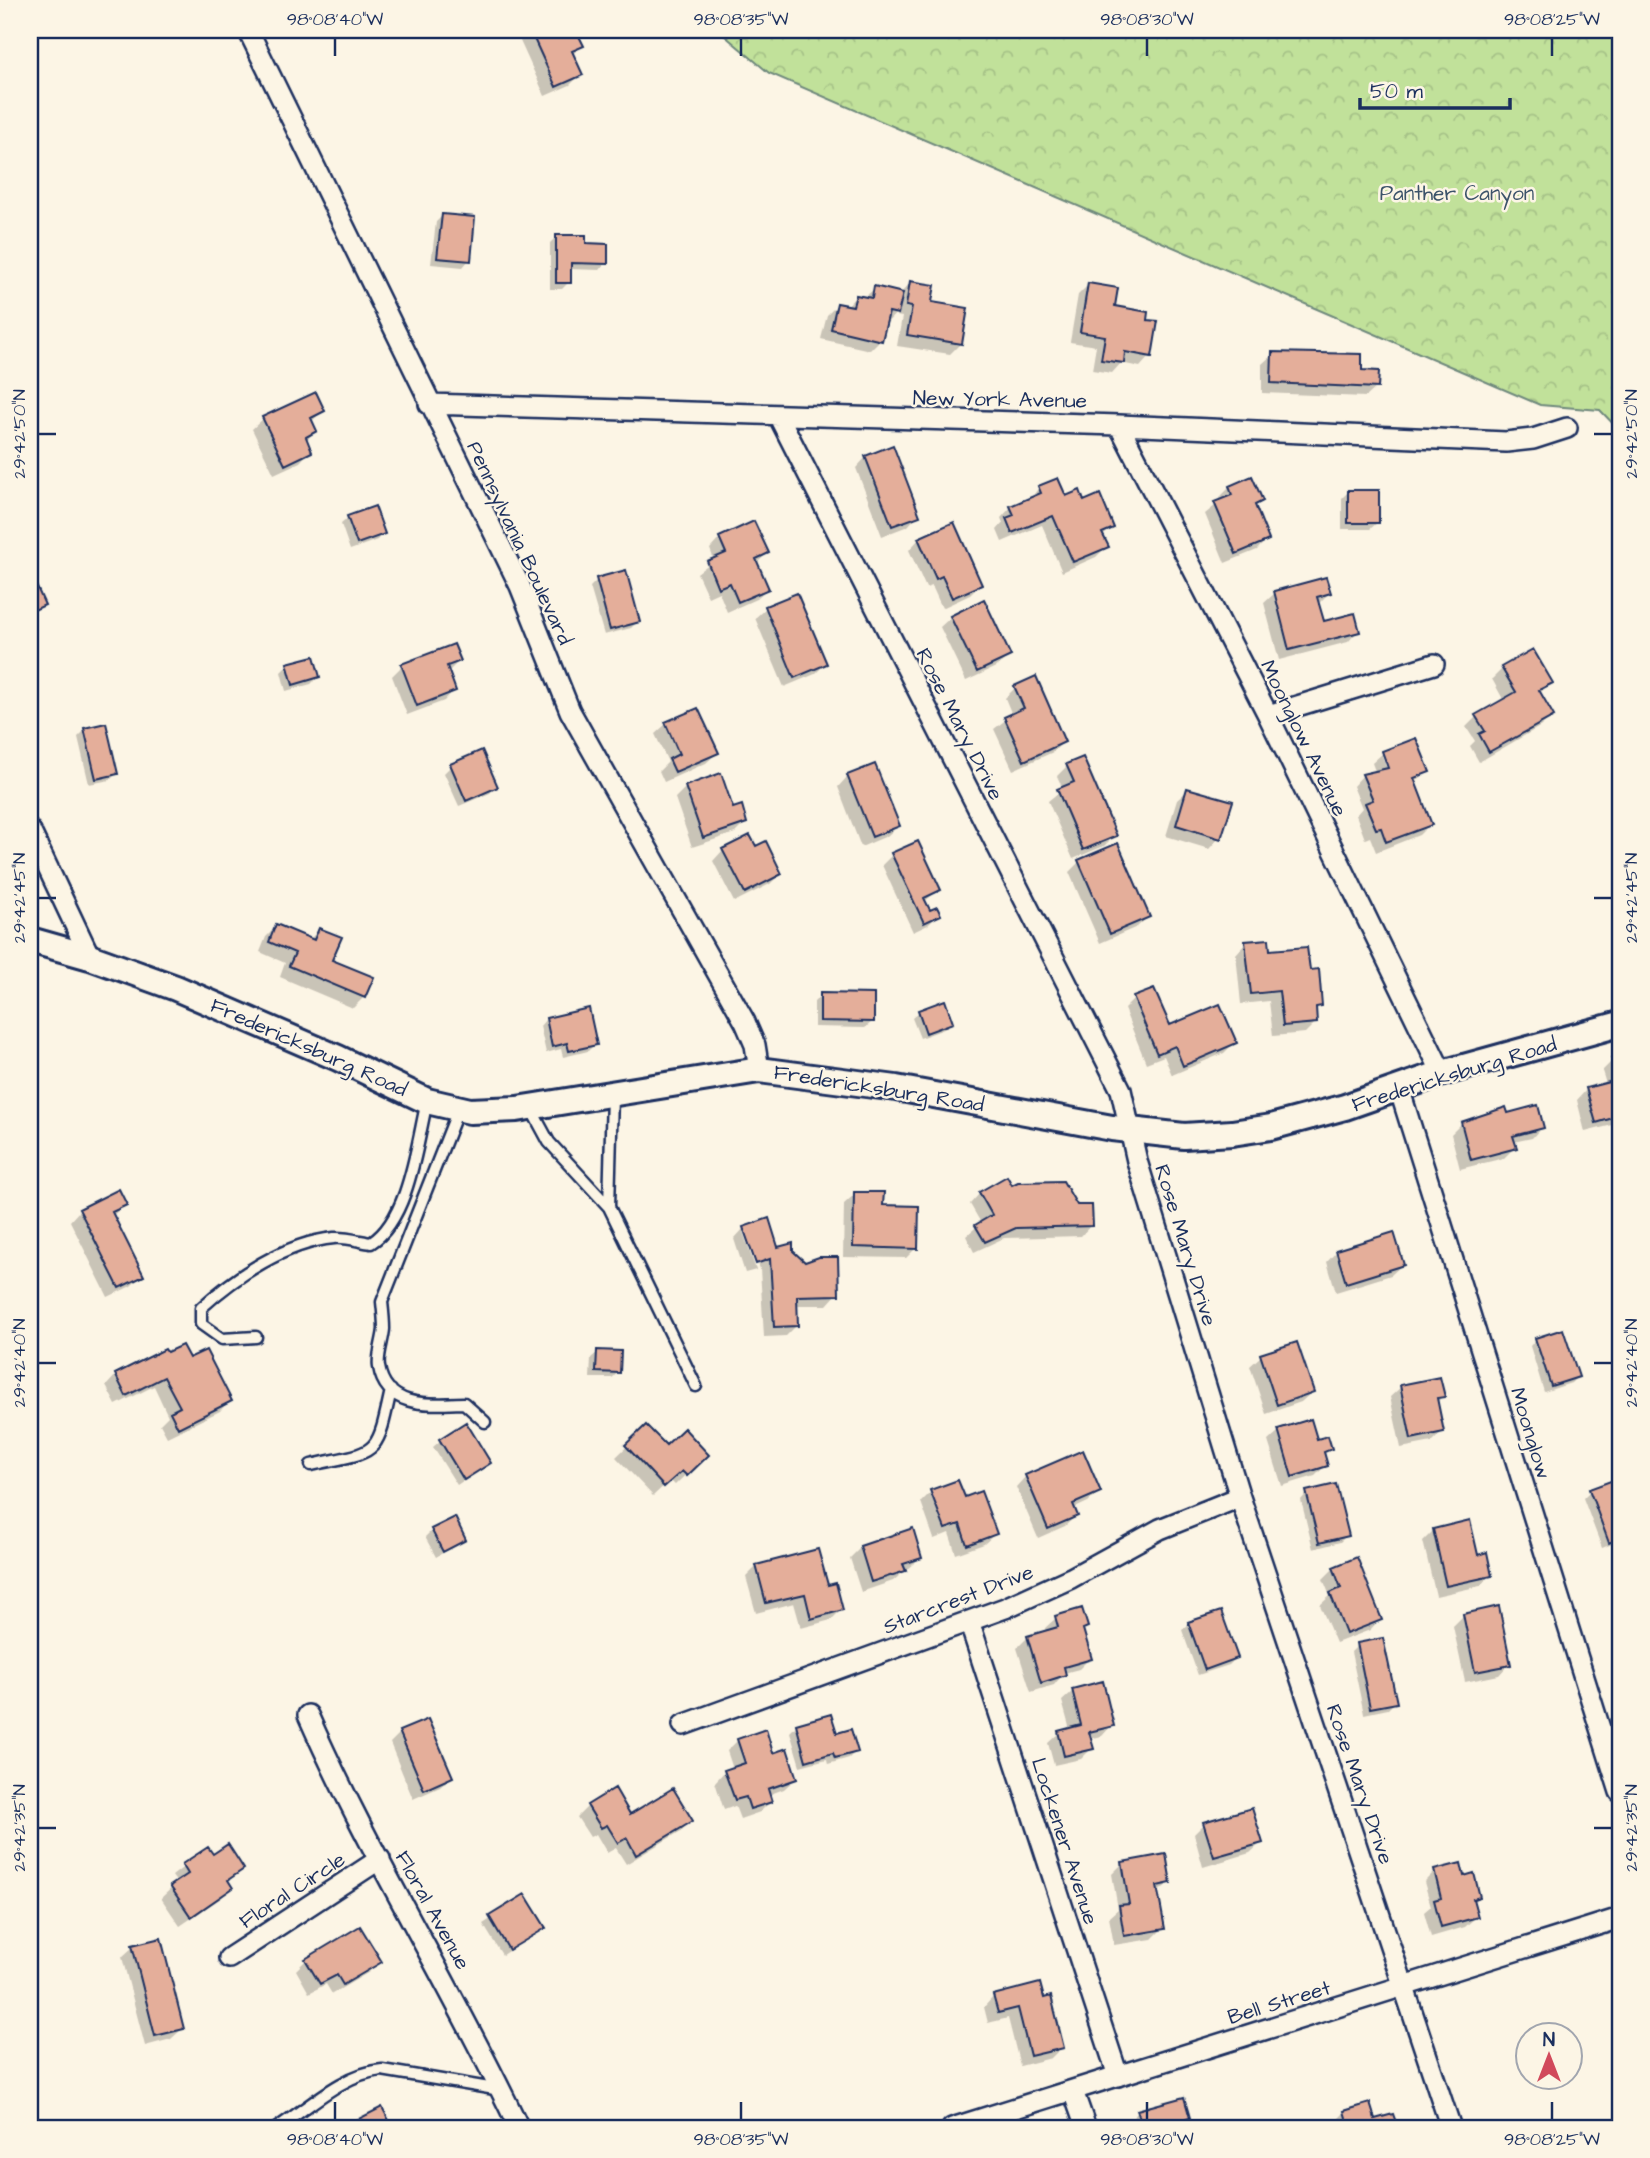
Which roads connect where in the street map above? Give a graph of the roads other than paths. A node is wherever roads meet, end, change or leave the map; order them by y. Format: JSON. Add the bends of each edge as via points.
{"nodes":[{"id":1,"x":248,"y":30,"type":"edge"},
{"id":2,"x":429,"y":404,"type":"junction"},
{"id":3,"x":779,"y":417,"type":"junction"},
{"id":4,"x":1119,"y":425,"type":"junction"},
{"id":5,"x":1567,"y":428,"type":"dead end"},
{"id":6,"x":1434,"y":664,"type":"dead end"},
{"id":7,"x":1268,"y":715,"type":"junction"},
{"id":8,"x":30,"y":830,"type":"edge"},
{"id":9,"x":30,"y":940,"type":"edge"},
{"id":10,"x":90,"y":957,"type":"junction"},
{"id":11,"x":1620,"y":1024,"type":"edge"},
{"id":12,"x":759,"y":1070,"type":"junction"},
{"id":13,"x":1442,"y":1073,"type":"junction"},
{"id":14,"x":1399,"y":1088,"type":"junction"},
{"id":15,"x":612,"y":1093,"type":"junction"},
{"id":16,"x":427,"y":1101,"type":"junction"},
{"id":17,"x":530,"y":1107,"type":"junction"},
{"id":18,"x":458,"y":1110,"type":"junction"},
{"id":19,"x":1129,"y":1130,"type":"junction"},
{"id":20,"x":609,"y":1207,"type":"junction"},
{"id":21,"x":256,"y":1337,"type":"dead end"},
{"id":22,"x":696,"y":1386,"type":"dead end"},
{"id":23,"x":391,"y":1390,"type":"junction"},
{"id":24,"x":485,"y":1422,"type":"dead end"},
{"id":25,"x":311,"y":1465,"type":"dead end"},
{"id":26,"x":1240,"y":1497,"type":"junction"},
{"id":27,"x":970,"y":1620,"type":"junction"},
{"id":28,"x":308,"y":1714,"type":"dead end"},
{"id":29,"x":684,"y":1725,"type":"dead end"},
{"id":30,"x":1620,"y":1792,"type":"edge"},
{"id":31,"x":380,"y":1859,"type":"junction"},
{"id":32,"x":1620,"y":1918,"type":"edge"},
{"id":33,"x":229,"y":1958,"type":"dead end"},
{"id":34,"x":1405,"y":1987,"type":"junction"},
{"id":35,"x":1118,"y":2076,"type":"junction"},
{"id":36,"x":502,"y":2090,"type":"junction"},
{"id":37,"x":1073,"y":2091,"type":"junction"},
{"id":38,"x":277,"y":2128,"type":"edge"},
{"id":39,"x":519,"y":2128,"type":"edge"},
{"id":40,"x":952,"y":2128,"type":"edge"},
{"id":41,"x":1086,"y":2128,"type":"edge"},
{"id":42,"x":1451,"y":2128,"type":"edge"}],
"edges":[{"from":1,"to":2,"type":"street","name":"Pennsylvania Boulevard"},
{"from":2,"to":3,"type":"street","name":"New York Avenue"},
{"from":2,"to":12,"type":"street","name":"Pennsylvania Boulevard","via":[[520,586],[570,710],[751,1034]]},
{"from":3,"to":4,"type":"street","name":"New York Avenue"},
{"from":3,"to":19,"type":"street","name":"Rose Mary Drive","via":[[1121,1090]]},
{"from":4,"to":5,"type":"street","name":"New York Avenue","via":[[1506,443]]},
{"from":4,"to":7,"type":"street","name":"Moonglow Avenue"},
{"from":6,"to":7,"type":"street"},
{"from":7,"to":13,"type":"street","name":"Moonglow Avenue"},
{"from":8,"to":10,"type":"street"},
{"from":9,"to":10,"type":"street","name":"Fredericksburg Road"},
{"from":10,"to":16,"type":"street","name":"Fredericksburg Road","via":[[247,1016]]},
{"from":11,"to":13,"type":"street","name":"Fredericksburg Road"},
{"from":12,"to":15,"type":"street","name":"Fredericksburg Road"},
{"from":12,"to":19,"type":"street","name":"Fredericksburg Road","via":[[896,1088]]},
{"from":13,"to":14,"type":"street","name":"Fredericksburg Road"},
{"from":14,"to":19,"type":"street","name":"Fredericksburg Road","via":[[1271,1127],[1184,1136]]},
{"from":14,"to":30,"type":"street","name":"Moonglow"},
{"from":15,"to":17,"type":"street","name":"Fredericksburg Road"},
{"from":15,"to":20,"type":"lane"},
{"from":16,"to":18,"type":"street","name":"Fredericksburg Road"},
{"from":16,"to":21,"type":"lane","via":[[397,1214],[384,1235],[371,1243],[335,1238],[292,1248],[225,1286],[201,1308],[201,1324],[222,1339]]},
{"from":17,"to":18,"type":"street","name":"Fredericksburg Road"},
{"from":17,"to":20,"type":"lane","via":[[548,1142]]},
{"from":18,"to":23,"type":"lane","via":[[382,1302],[379,1367]]},
{"from":19,"to":26,"type":"street","name":"Rose Mary Drive"},
{"from":20,"to":22,"type":"lane"},
{"from":23,"to":24,"type":"lane","via":[[400,1399],[421,1404],[464,1403]]},
{"from":23,"to":25,"type":"lane","via":[[377,1446]]},
{"from":26,"to":27,"type":"street","name":"Starcrest Drive","via":[[1160,1529],[1071,1578]]},
{"from":26,"to":34,"type":"street","name":"Rose Mary Drive"},
{"from":27,"to":29,"type":"street","name":"Starcrest Drive"},
{"from":27,"to":35,"type":"street","name":"Lockener Avenue"},
{"from":28,"to":31,"type":"street","name":"Floral Avenue","via":[[345,1799]]},
{"from":31,"to":33,"type":"street","name":"Floral Circle"},
{"from":31,"to":36,"type":"street","name":"Floral Avenue"},
{"from":32,"to":34,"type":"street","name":"Bell Street"},
{"from":34,"to":35,"type":"street","name":"Bell Street"},
{"from":34,"to":42,"type":"street","name":"Rose Mary Drive"},
{"from":35,"to":37,"type":"street","name":"Bell Street"},
{"from":36,"to":38,"type":"lane","via":[[370,2071],[355,2076]]},
{"from":36,"to":39,"type":"street","name":"Floral Avenue"},
{"from":37,"to":40,"type":"street","name":"Bell Street"},
{"from":37,"to":41,"type":"street"}]}
